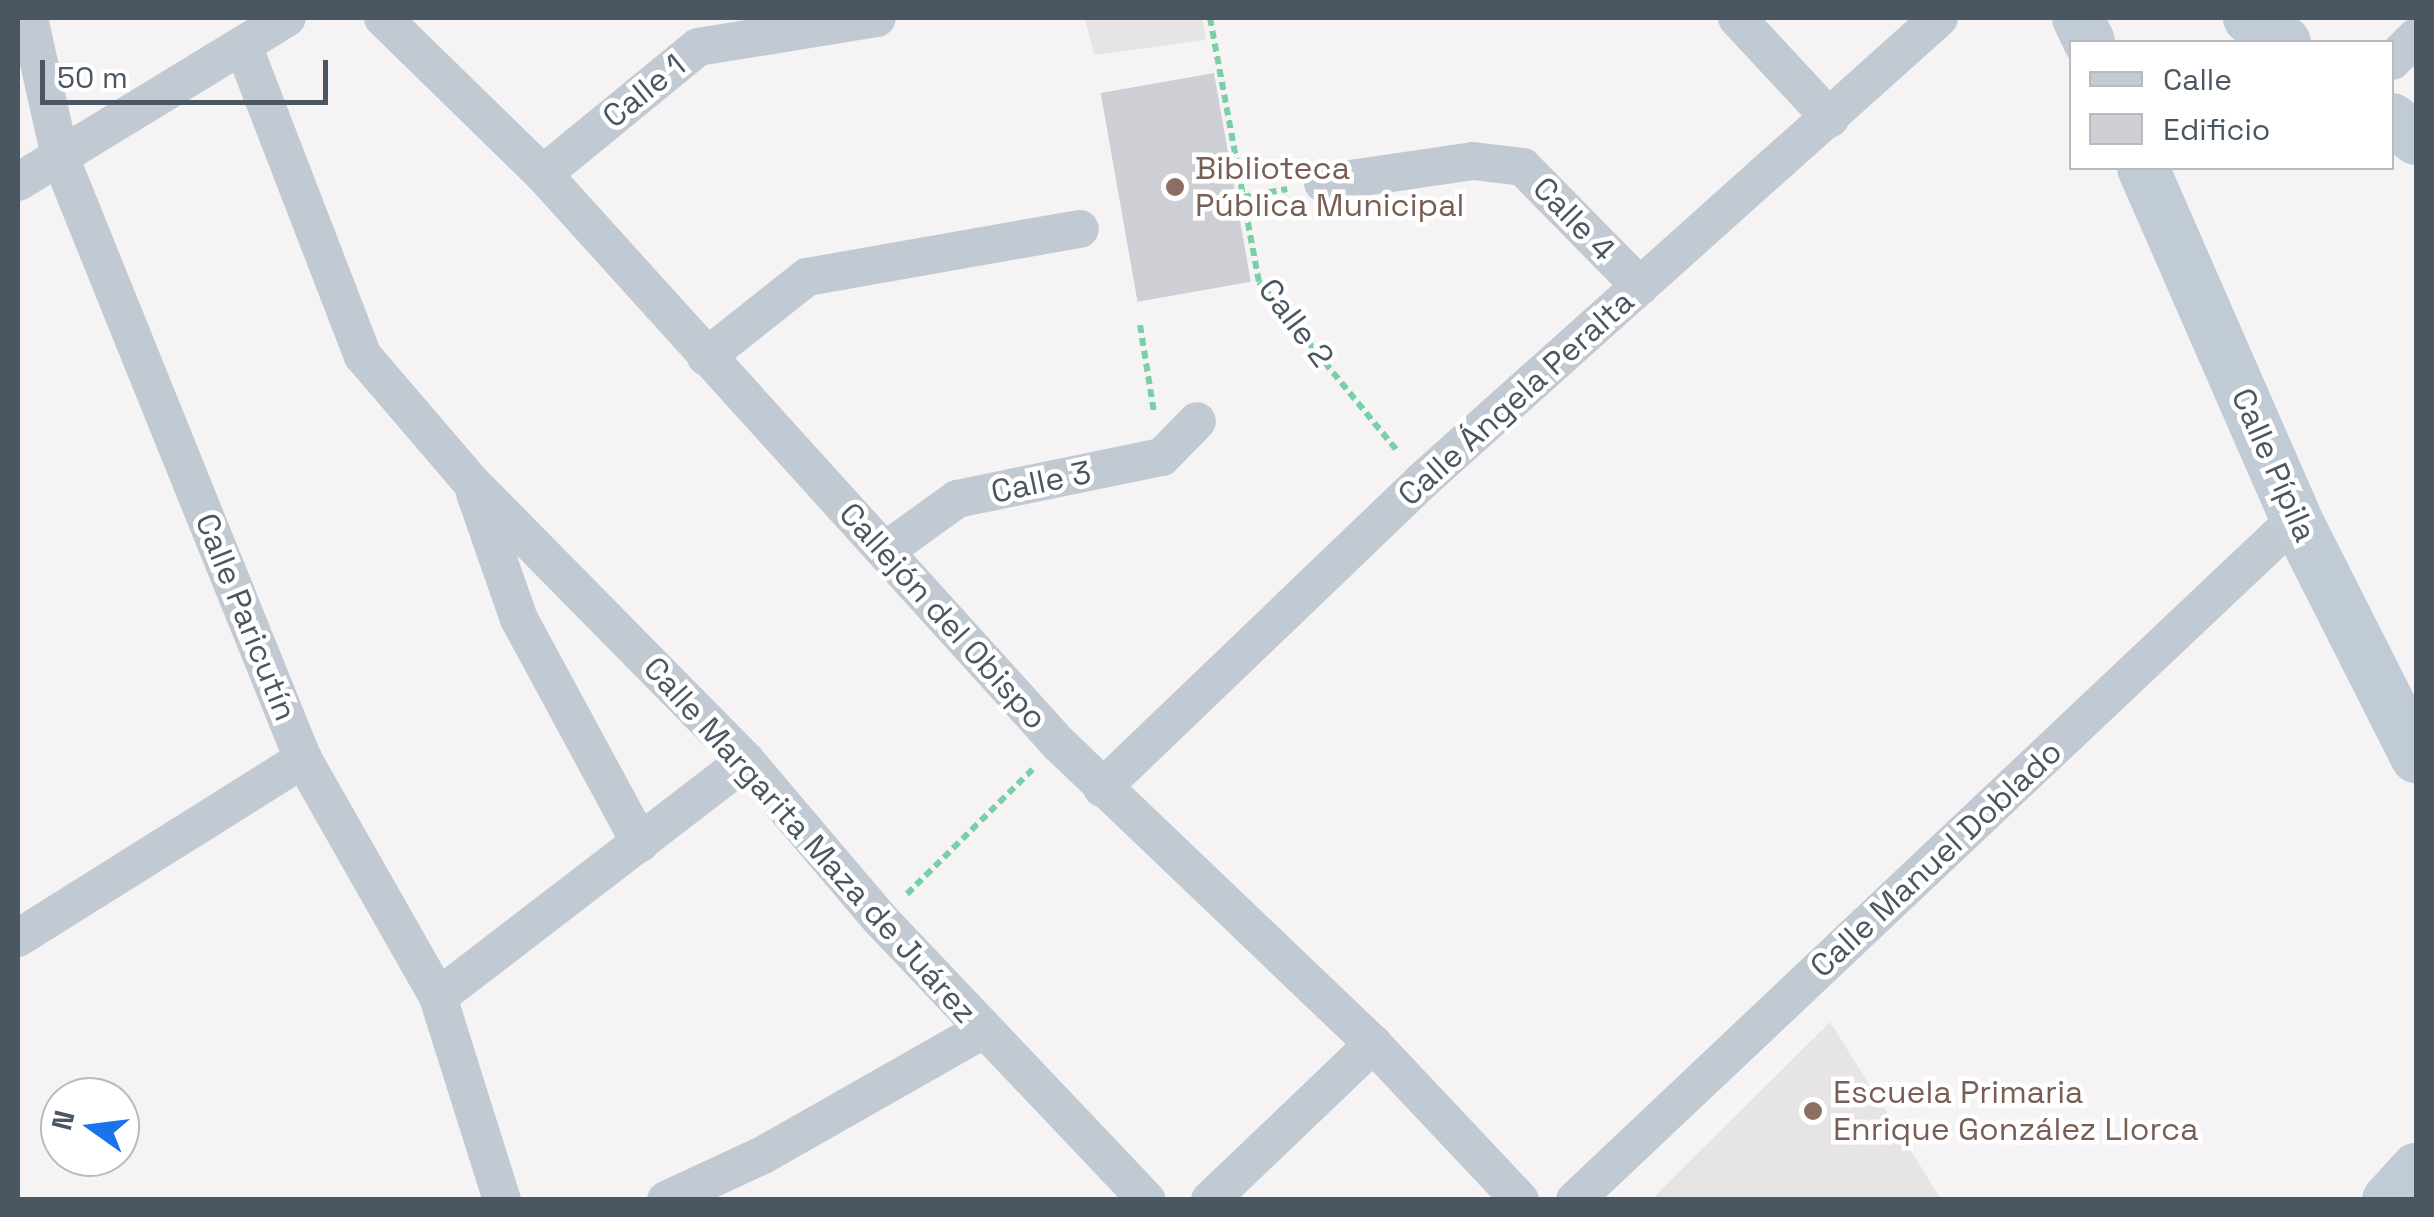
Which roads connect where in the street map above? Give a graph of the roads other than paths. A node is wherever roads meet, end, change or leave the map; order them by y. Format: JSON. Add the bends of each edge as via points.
{"nodes":[{"id":1,"x":29,"y":18,"type":"edge"},
{"id":2,"x":287,"y":18,"type":"edge"},
{"id":3,"x":383,"y":18,"type":"edge"},
{"id":4,"x":877,"y":18,"type":"edge"},
{"id":5,"x":1737,"y":18,"type":"edge"},
{"id":6,"x":1939,"y":18,"type":"edge"},
{"id":7,"x":2249,"y":18,"type":"edge"},
{"id":8,"x":2416,"y":37,"type":"edge"},
{"id":9,"x":2282,"y":40,"type":"edge"},
{"id":10,"x":244,"y":48,"type":"junction"},
{"id":11,"x":2394,"y":58,"type":"edge"},
{"id":12,"x":1830,"y":118,"type":"junction"},
{"id":13,"x":2394,"y":121,"type":"edge"},
{"id":14,"x":2416,"y":139,"type":"edge"},
{"id":15,"x":60,"y":157,"type":"junction"},
{"id":16,"x":2144,"y":170,"type":"edge"},
{"id":17,"x":543,"y":174,"type":"junction"},
{"id":18,"x":18,"y":182,"type":"edge"},
{"id":19,"x":1323,"y":183,"type":"dead end"},
{"id":20,"x":1080,"y":228,"type":"dead end"},
{"id":21,"x":1640,"y":286,"type":"junction"},
{"id":22,"x":706,"y":357,"type":"junction"},
{"id":23,"x":1197,"y":421,"type":"dead end"},
{"id":24,"x":471,"y":482,"type":"junction"},
{"id":25,"x":2296,"y":519,"type":"junction"},
{"id":26,"x":886,"y":551,"type":"junction"},
{"id":27,"x":2416,"y":757,"type":"edge"},
{"id":28,"x":303,"y":759,"type":"junction"},
{"id":29,"x":746,"y":761,"type":"junction"},
{"id":30,"x":1102,"y":788,"type":"junction"},
{"id":31,"x":640,"y":843,"type":"junction"},
{"id":32,"x":18,"y":938,"type":"edge"},
{"id":33,"x":438,"y":998,"type":"junction"},
{"id":34,"x":982,"y":1030,"type":"junction"},
{"id":35,"x":1373,"y":1044,"type":"junction"},
{"id":36,"x":2416,"y":1168,"type":"edge"},
{"id":37,"x":502,"y":1200,"type":"edge"},
{"id":38,"x":666,"y":1200,"type":"edge"},
{"id":39,"x":1147,"y":1200,"type":"edge"},
{"id":40,"x":1210,"y":1200,"type":"edge"},
{"id":41,"x":1520,"y":1200,"type":"edge"},
{"id":42,"x":1576,"y":1200,"type":"edge"},
{"id":43,"x":2388,"y":1200,"type":"edge"}],
"edges":[{"from":1,"to":15,"type":"street","name":"Calle Paricutín"},
{"from":2,"to":10,"type":"street"},
{"from":3,"to":17,"type":"street","name":"Callejón del Obispo"},
{"from":4,"to":17,"type":"street","name":"Calle 1","via":[[698,47]]},
{"from":5,"to":12,"type":"street"},
{"from":6,"to":12,"type":"street","name":"Calle Ángela Peralta"},
{"from":7,"to":9,"type":"main road"},
{"from":8,"to":11,"type":"street"},
{"from":10,"to":15,"type":"street"},
{"from":10,"to":24,"type":"street","name":"Calle Margarita Maza de Juárez","via":[[363,356]]},
{"from":12,"to":21,"type":"street","name":"Calle Ángela Peralta"},
{"from":13,"to":14,"type":"main road"},
{"from":15,"to":18,"type":"street"},
{"from":15,"to":28,"type":"street","name":"Calle Paricutín"},
{"from":16,"to":25,"type":"main road","name":"Calle Pípila"},
{"from":17,"to":22,"type":"street","name":"Callejón del Obispo"},
{"from":19,"to":21,"type":"street","name":"Calle 4","via":[[1473,161],[1523,167]]},
{"from":20,"to":22,"type":"street","via":[[808,277]]},
{"from":21,"to":30,"type":"street","name":"Calle Ángela Peralta","via":[[1422,481]]},
{"from":22,"to":26,"type":"street","name":"Callejón del Obispo"},
{"from":23,"to":26,"type":"street","name":"Calle 3","via":[[1162,457],[957,499]]},
{"from":24,"to":29,"type":"street","name":"Calle Margarita Maza de Juárez"},
{"from":24,"to":31,"type":"street","name":"Calle Margarita Maza de Juárez","via":[[519,619]]},
{"from":25,"to":27,"type":"main road","name":"Calle Pípila"},
{"from":25,"to":42,"type":"street","name":"Calle Manuel Doblado"},
{"from":26,"to":30,"type":"street","name":"Callejón del Obispo"},
{"from":28,"to":32,"type":"street"},
{"from":28,"to":33,"type":"street","name":"Calle Paricutín"},
{"from":29,"to":31,"type":"street"},
{"from":29,"to":34,"type":"street","name":"Calle Margarita Maza de Juárez"},
{"from":30,"to":35,"type":"street","name":"Callejón del Obispo"},
{"from":31,"to":33,"type":"street"},
{"from":33,"to":37,"type":"street","name":"Calle Paricutín"},
{"from":34,"to":38,"type":"street","via":[[763,1154]]},
{"from":34,"to":39,"type":"street","name":"Calle Margarita Maza de Juárez"},
{"from":35,"to":40,"type":"street"},
{"from":35,"to":41,"type":"street","name":"Callejón del Obispo"},
{"from":36,"to":43,"type":"main road"}]}
